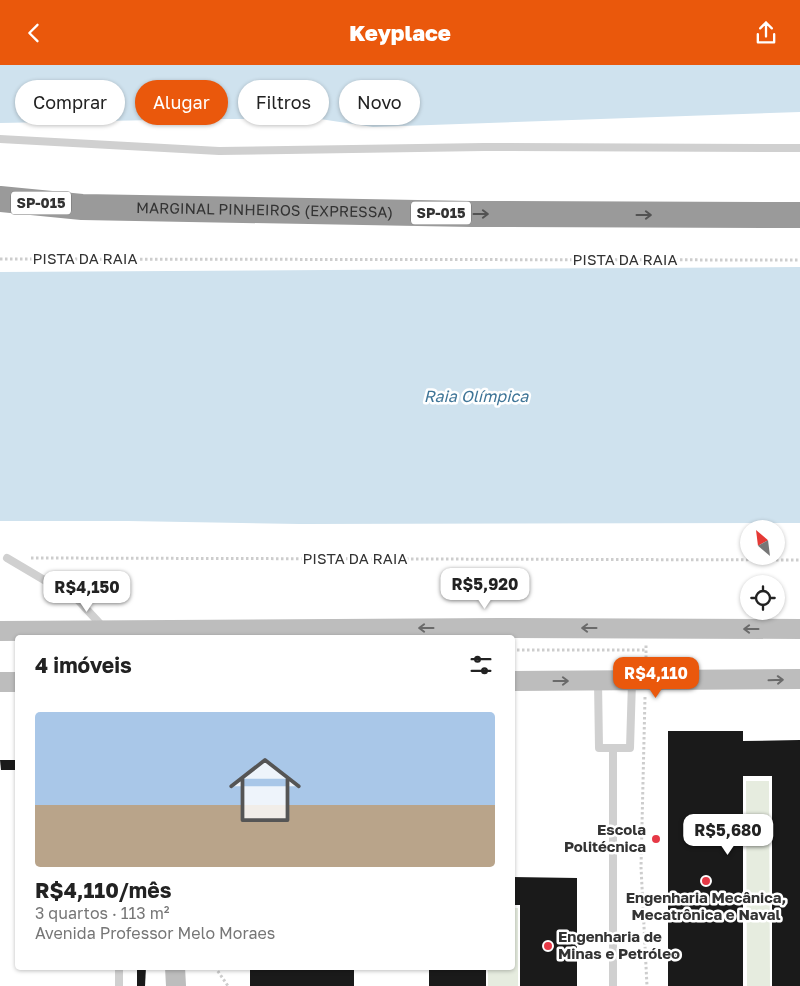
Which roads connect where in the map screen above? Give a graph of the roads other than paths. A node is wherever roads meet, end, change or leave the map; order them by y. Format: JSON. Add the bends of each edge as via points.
{"nodes":[{"id":1,"x":0,"y":139,"type":"edge"},
{"id":2,"x":800,"y":148,"type":"edge"},
{"id":3,"x":0,"y":199,"type":"edge"},
{"id":4,"x":82,"y":207,"type":"junction"},
{"id":5,"x":0,"y":212,"type":"edge"},
{"id":6,"x":800,"y":215,"type":"edge"},
{"id":7,"x":7,"y":558,"type":"road end"},
{"id":8,"x":800,"y":629,"type":"edge"},
{"id":9,"x":106,"y":630,"type":"junction"},
{"id":10,"x":2,"y":632,"type":"edge"},
{"id":11,"x":800,"y":679,"type":"edge"},
{"id":12,"x":515,"y":681,"type":"edge"},
{"id":13,"x":598,"y":681,"type":"junction"},
{"id":14,"x":639,"y":681,"type":"junction"},
{"id":15,"x":614,"y":749,"type":"junction"},
{"id":16,"x":119,"y":970,"type":"edge"},
{"id":17,"x":175,"y":970,"type":"edge"},
{"id":18,"x":119,"y":986,"type":"edge"},
{"id":19,"x":176,"y":986,"type":"edge"},
{"id":20,"x":613,"y":986,"type":"edge"}],
"edges":[{"from":1,"to":2,"type":"lane","via":[[219,151],[484,147]]},
{"from":3,"to":4,"type":"highway","name":"MARGINAL PINHEIROS (EXPRESSA)","number":"SP-015"},
{"from":4,"to":5,"type":"highway"},
{"from":4,"to":6,"type":"highway","name":"MARGINAL PINHEIROS (EXPRESSA)","number":"SP-015","one_way":true,"via":[[482,214]]},
{"from":7,"to":9,"type":"lane","via":[[78,600]]},
{"from":8,"to":9,"type":"street","one_way":true},
{"from":9,"to":10,"type":"street"},
{"from":14,"to":11,"type":"street","one_way":true},
{"from":12,"to":13,"type":"street","one_way":true},
{"from":13,"to":14,"type":"street"},
{"from":13,"to":15,"type":"lane","via":[[599,748]]},
{"from":14,"to":15,"type":"lane","via":[[630,748]]},
{"from":15,"to":20,"type":"lane"},
{"from":16,"to":18,"type":"lane"},
{"from":17,"to":19,"type":"street"}]}
